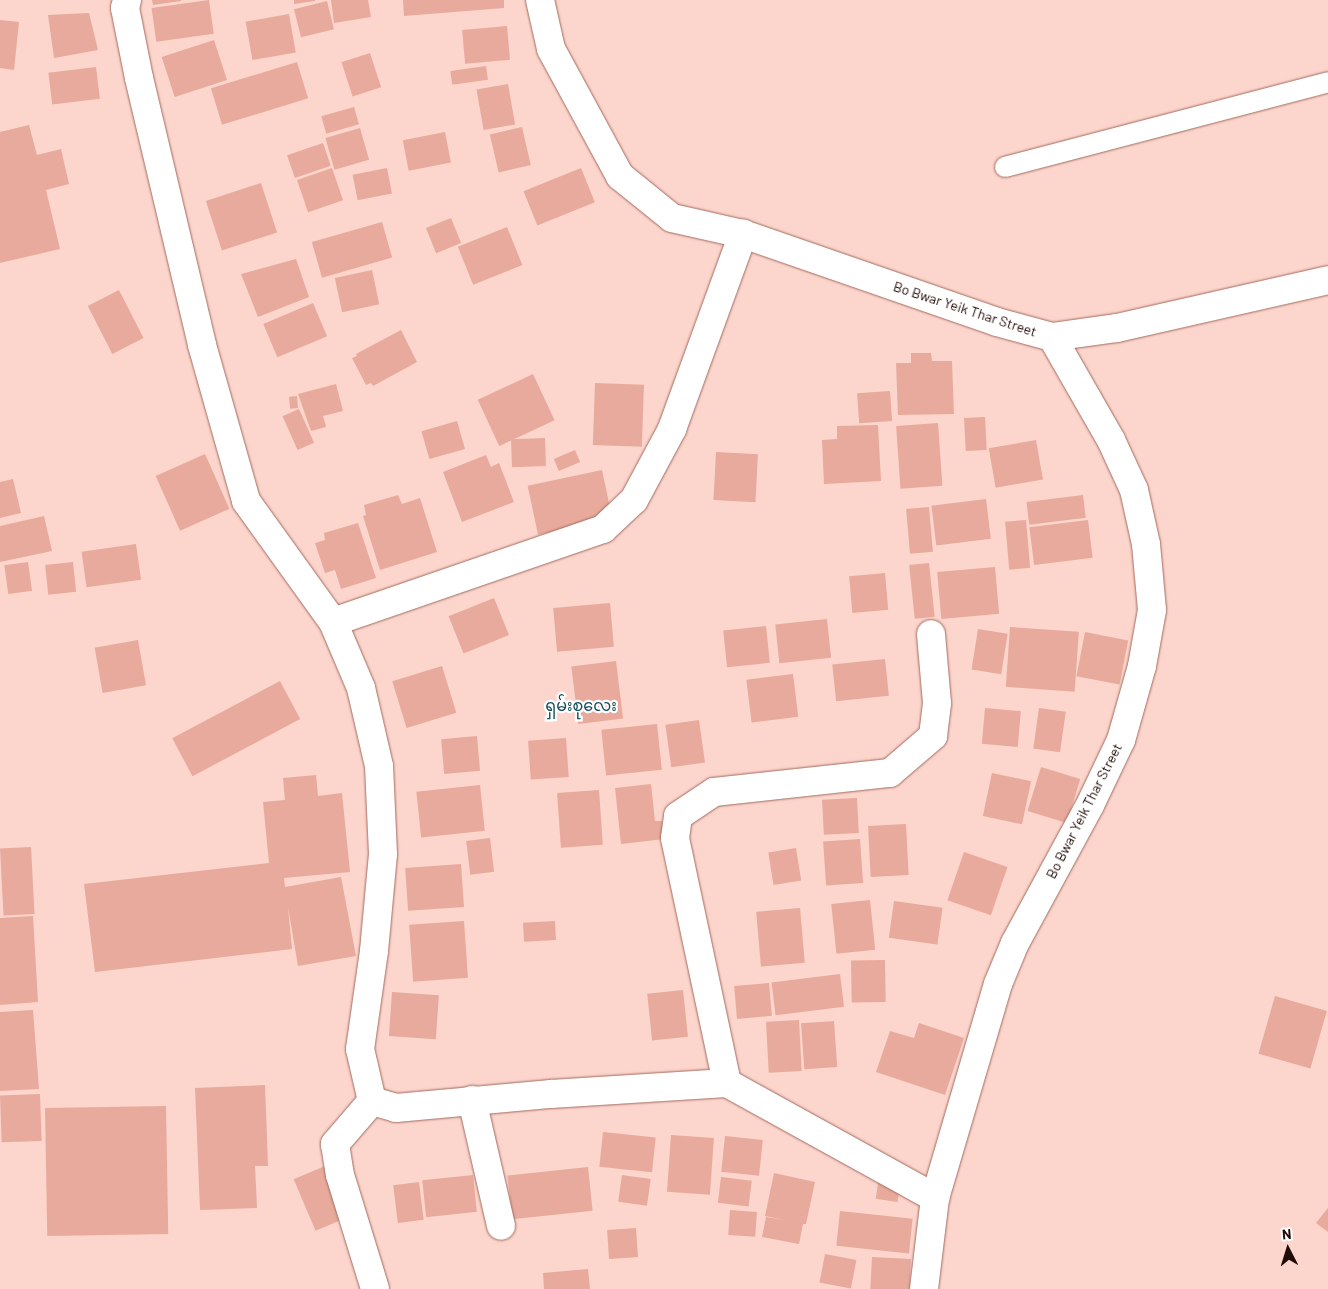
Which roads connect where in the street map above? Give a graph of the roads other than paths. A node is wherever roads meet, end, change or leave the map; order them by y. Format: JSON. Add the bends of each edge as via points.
{"nodes":[{"id":1,"x":127,"y":0,"type":"edge"},
{"id":2,"x":540,"y":0,"type":"edge"},
{"id":3,"x":1328,"y":82,"type":"edge"},
{"id":4,"x":1005,"y":167,"type":"dead end"},
{"id":5,"x":743,"y":234,"type":"junction"},
{"id":6,"x":1328,"y":280,"type":"edge"},
{"id":7,"x":1052,"y":337,"type":"junction"},
{"id":8,"x":333,"y":622,"type":"junction"},
{"id":9,"x":931,"y":634,"type":"dead end"},
{"id":10,"x":727,"y":1083,"type":"junction"},
{"id":11,"x":472,"y":1100,"type":"junction"},
{"id":12,"x":372,"y":1101,"type":"junction"},
{"id":13,"x":935,"y":1198,"type":"junction"},
{"id":14,"x":501,"y":1226,"type":"dead end"},
{"id":15,"x":374,"y":1289,"type":"edge"},
{"id":16,"x":924,"y":1289,"type":"edge"}],
"edges":[{"from":1,"to":8,"type":"street","via":[[125,8],[139,78],[200,336],[246,501]]},
{"from":2,"to":5,"type":"street","name":"Bo Bwar Yeik Thar Street","via":[[551,49],[620,176],[672,218]]},
{"from":3,"to":4,"type":"lane"},
{"from":5,"to":7,"type":"street","name":"Bo Bwar Yeik Thar Street","via":[[997,322]]},
{"from":5,"to":8,"type":"street","via":[[672,429],[634,500],[604,529]]},
{"from":6,"to":7,"type":"street","via":[[1117,328]]},
{"from":7,"to":13,"type":"street","name":"Bo Bwar Yeik Thar Street","via":[[1111,440],[1134,490],[1146,544],[1152,610],[1142,666],[1121,740],[1090,805],[1015,943],[998,984]]},
{"from":8,"to":12,"type":"street","via":[[361,688],[379,766],[383,854],[360,1049]]},
{"from":9,"to":10,"type":"street","via":[[937,703],[934,736],[890,773],[714,792],[678,816],[675,838]]},
{"from":10,"to":11,"type":"street"},
{"from":10,"to":13,"type":"street"},
{"from":11,"to":12,"type":"street","via":[[396,1108]]},
{"from":11,"to":14,"type":"street"},
{"from":12,"to":15,"type":"street","via":[[335,1144],[340,1175]]},
{"from":13,"to":16,"type":"street","name":"Bo Bwar Yeik Thar Street"}]}
